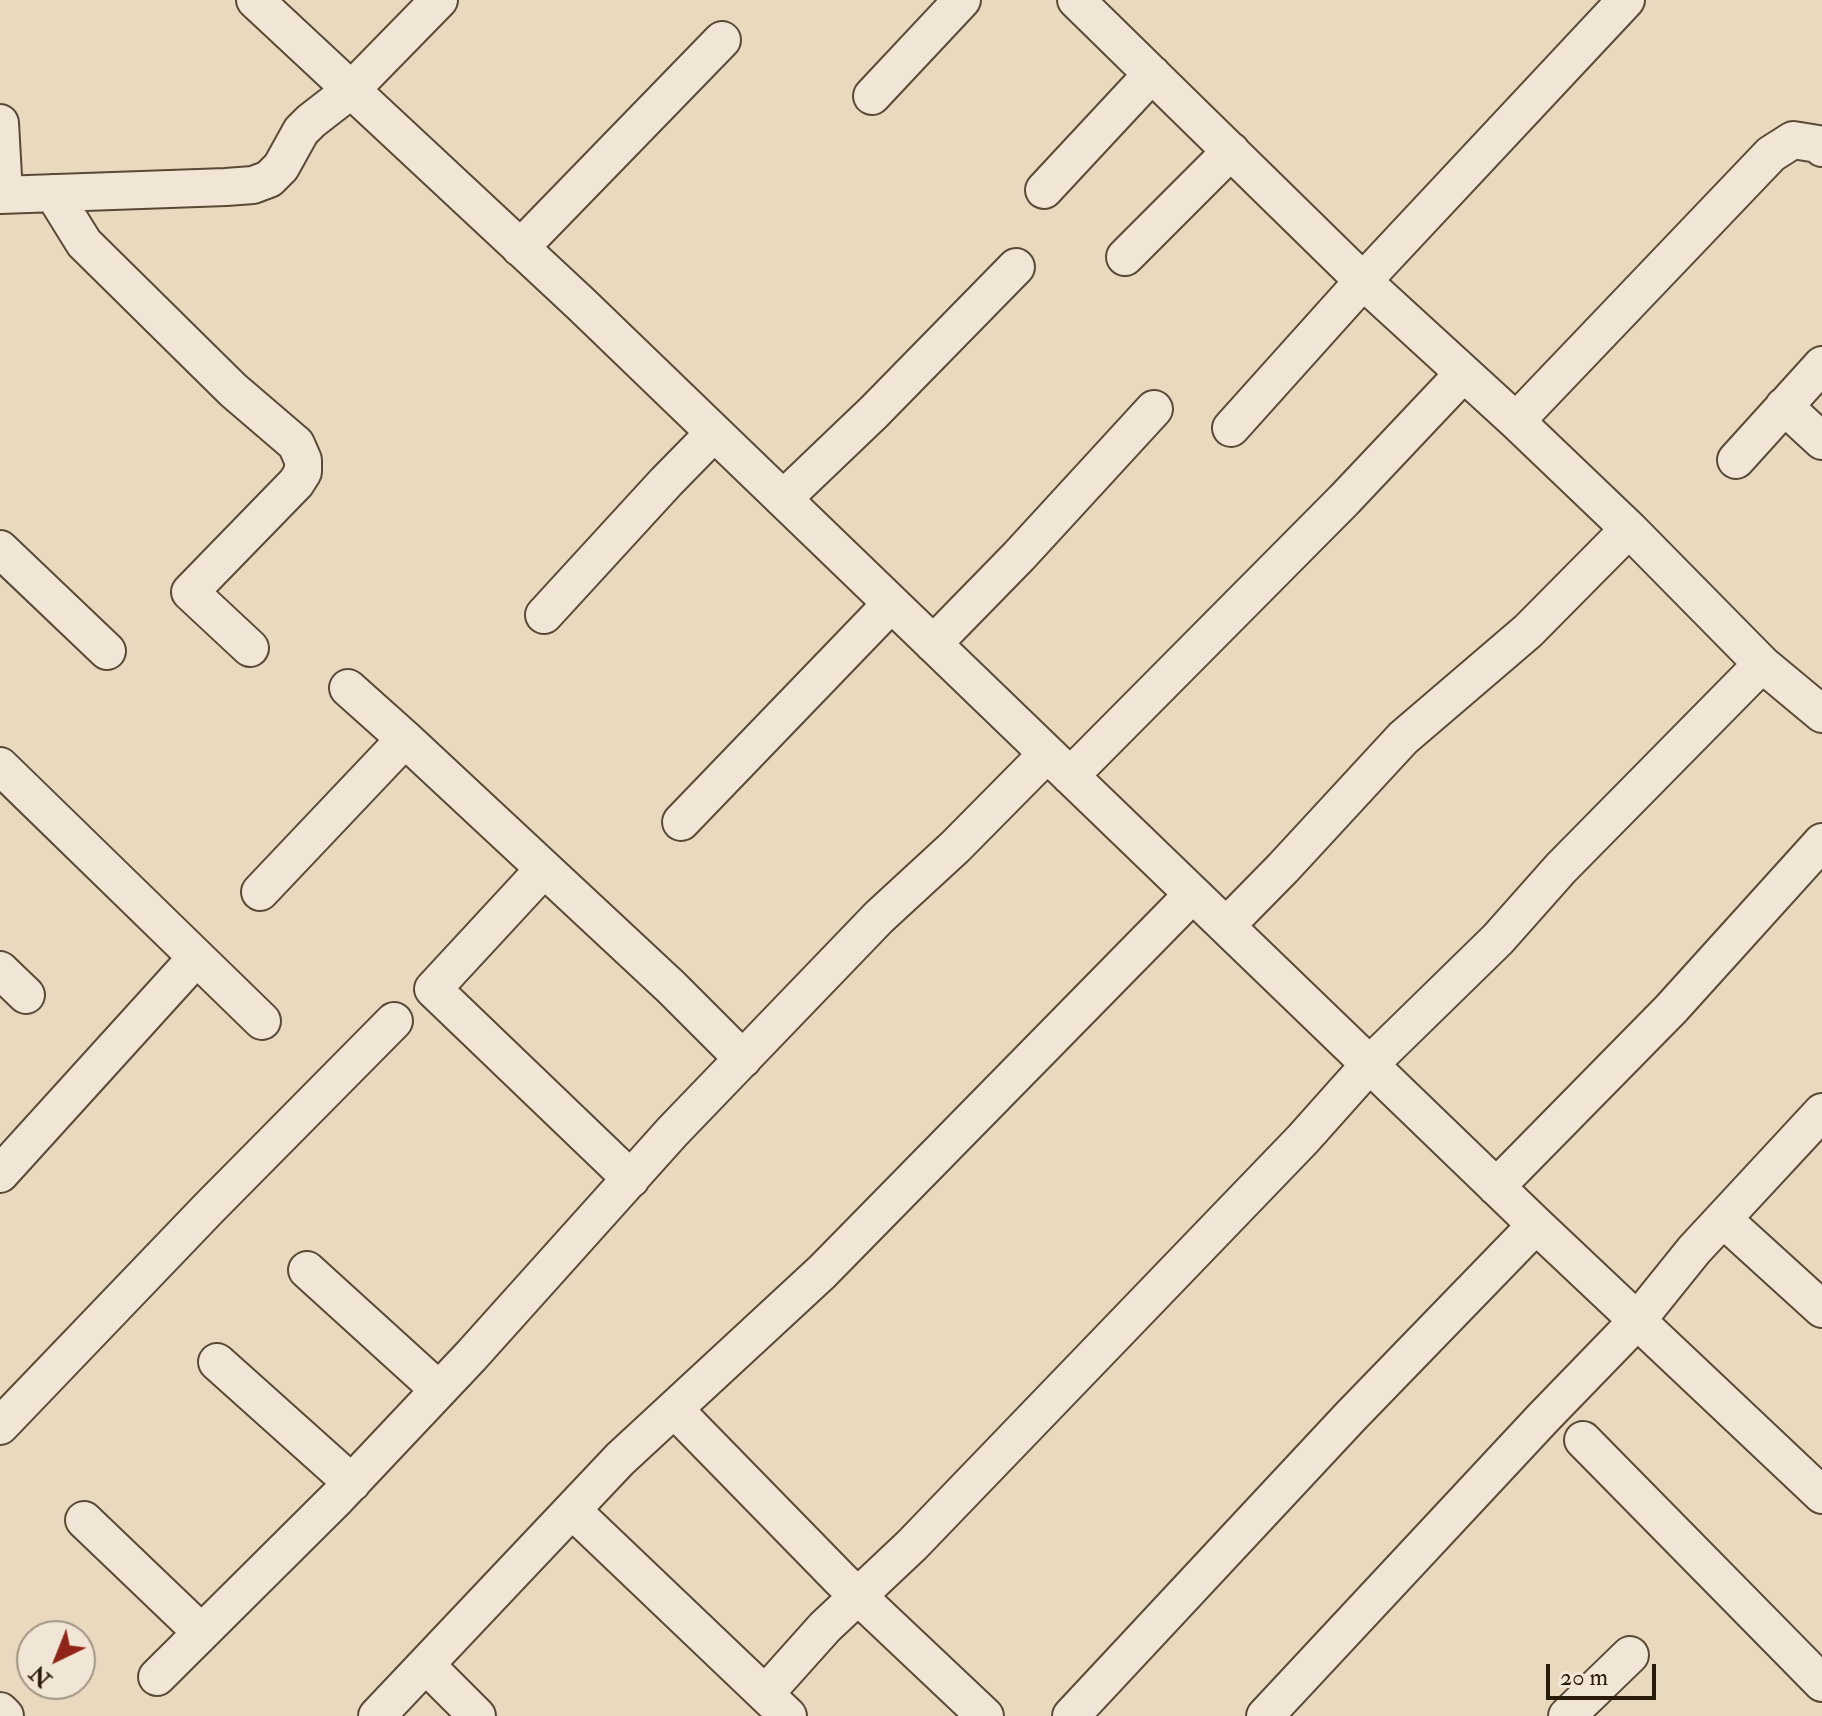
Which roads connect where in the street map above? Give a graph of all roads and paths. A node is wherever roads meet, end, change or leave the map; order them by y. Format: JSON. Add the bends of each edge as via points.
{"nodes":[{"id":1,"x":255,"y":0,"type":"edge"},
{"id":2,"x":439,"y":0,"type":"edge"},
{"id":3,"x":962,"y":0,"type":"edge"},
{"id":4,"x":1076,"y":0,"type":"edge"},
{"id":5,"x":1626,"y":0,"type":"edge"},
{"id":6,"x":722,"y":40,"type":"dead end"},
{"id":7,"x":1152,"y":74,"type":"junction"},
{"id":8,"x":351,"y":90,"type":"junction"},
{"id":9,"x":872,"y":96,"type":"dead end"},
{"id":10,"x":0,"y":123,"type":"edge"},
{"id":11,"x":1822,"y":148,"type":"edge"},
{"id":12,"x":1231,"y":151,"type":"junction"},
{"id":13,"x":1044,"y":190,"type":"dead end"},
{"id":14,"x":53,"y":193,"type":"junction"},
{"id":15,"x":2,"y":195,"type":"edge"},
{"id":16,"x":520,"y":248,"type":"junction"},
{"id":17,"x":1125,"y":257,"type":"dead end"},
{"id":18,"x":1016,"y":267,"type":"dead end"},
{"id":19,"x":1363,"y":281,"type":"junction"},
{"id":20,"x":1822,"y":365,"type":"edge"},
{"id":21,"x":1463,"y":374,"type":"junction"},
{"id":22,"x":1784,"y":406,"type":"junction"},
{"id":23,"x":1154,"y":409,"type":"dead end"},
{"id":24,"x":1516,"y":421,"type":"junction"},
{"id":25,"x":1231,"y":428,"type":"dead end"},
{"id":26,"x":714,"y":433,"type":"junction"},
{"id":27,"x":1822,"y":441,"type":"edge"},
{"id":28,"x":1736,"y":460,"type":"dead end"},
{"id":29,"x":783,"y":499,"type":"junction"},
{"id":30,"x":1629,"y":529,"type":"junction"},
{"id":31,"x":0,"y":549,"type":"edge"},
{"id":32,"x":891,"y":604,"type":"junction"},
{"id":33,"x":544,"y":615,"type":"dead end"},
{"id":34,"x":933,"y":644,"type":"junction"},
{"id":35,"x":250,"y":648,"type":"dead end"},
{"id":36,"x":107,"y":651,"type":"dead end"},
{"id":37,"x":1762,"y":664,"type":"junction"},
{"id":38,"x":348,"y":688,"type":"dead end"},
{"id":39,"x":1822,"y":714,"type":"edge"},
{"id":40,"x":405,"y":739,"type":"junction"},
{"id":41,"x":1058,"y":765,"type":"junction"},
{"id":42,"x":0,"y":766,"type":"edge"},
{"id":43,"x":681,"y":822,"type":"dead end"},
{"id":44,"x":1822,"y":842,"type":"edge"},
{"id":45,"x":544,"y":869,"type":"junction"},
{"id":46,"x":260,"y":892,"type":"dead end"},
{"id":47,"x":1193,"y":894,"type":"junction"},
{"id":48,"x":1226,"y":926,"type":"junction"},
{"id":49,"x":196,"y":958,"type":"junction"},
{"id":50,"x":0,"y":970,"type":"edge"},
{"id":51,"x":26,"y":995,"type":"dead end"},
{"id":52,"x":262,"y":1021,"type":"dead end"},
{"id":53,"x":394,"y":1021,"type":"dead end"},
{"id":54,"x":743,"y":1059,"type":"junction"},
{"id":55,"x":1369,"y":1065,"type":"junction"},
{"id":56,"x":1822,"y":1112,"type":"edge"},
{"id":57,"x":0,"y":1174,"type":"edge"},
{"id":58,"x":631,"y":1179,"type":"junction"},
{"id":59,"x":1496,"y":1187,"type":"junction"},
{"id":60,"x":1723,"y":1219,"type":"junction"},
{"id":61,"x":1536,"y":1225,"type":"junction"},
{"id":62,"x":307,"y":1270,"type":"dead end"},
{"id":63,"x":1822,"y":1309,"type":"edge"},
{"id":64,"x":1636,"y":1322,"type":"junction"},
{"id":65,"x":217,"y":1362,"type":"dead end"},
{"id":66,"x":439,"y":1390,"type":"junction"},
{"id":67,"x":675,"y":1410,"type":"junction"},
{"id":68,"x":0,"y":1426,"type":"edge"},
{"id":69,"x":1583,"y":1440,"type":"dead end"},
{"id":70,"x":352,"y":1483,"type":"junction"},
{"id":71,"x":1822,"y":1495,"type":"edge"},
{"id":72,"x":573,"y":1511,"type":"junction"},
{"id":73,"x":84,"y":1520,"type":"dead end"},
{"id":74,"x":859,"y":1597,"type":"junction"},
{"id":75,"x":201,"y":1632,"type":"junction"},
{"id":76,"x":1630,"y":1655,"type":"dead end"},
{"id":77,"x":426,"y":1665,"type":"junction"},
{"id":78,"x":157,"y":1677,"type":"dead end"},
{"id":79,"x":1822,"y":1683,"type":"edge"},
{"id":80,"x":777,"y":1705,"type":"edge"},
{"id":81,"x":0,"y":1711,"type":"edge"},
{"id":82,"x":5,"y":1716,"type":"edge"},
{"id":83,"x":377,"y":1716,"type":"edge"},
{"id":84,"x":477,"y":1716,"type":"edge"},
{"id":85,"x":985,"y":1716,"type":"edge"},
{"id":86,"x":1071,"y":1716,"type":"edge"},
{"id":87,"x":1265,"y":1716,"type":"edge"},
{"id":88,"x":1567,"y":1716,"type":"edge"}],
"edges":[{"from":1,"to":8,"type":"street"},
{"from":2,"to":8,"type":"street"},
{"from":3,"to":9,"type":"street"},
{"from":4,"to":7,"type":"street"},
{"from":5,"to":19,"type":"street"},
{"from":6,"to":16,"type":"street"},
{"from":7,"to":12,"type":"street"},
{"from":7,"to":13,"type":"street"},
{"from":8,"to":14,"type":"street","via":[[301,131],[269,179],[253,185]]},
{"from":8,"to":16,"type":"street"},
{"from":10,"to":15,"type":"street"},
{"from":11,"to":24,"type":"street","via":[[1793,140],[1771,154]]},
{"from":12,"to":17,"type":"street"},
{"from":12,"to":19,"type":"street"},
{"from":14,"to":15,"type":"street"},
{"from":14,"to":35,"type":"street","via":[[84,243],[233,390],[296,444],[303,460],[296,483],[190,592]]},
{"from":16,"to":26,"type":"street"},
{"from":18,"to":29,"type":"street"},
{"from":19,"to":21,"type":"street"},
{"from":19,"to":25,"type":"street"},
{"from":20,"to":22,"type":"street"},
{"from":21,"to":24,"type":"street"},
{"from":21,"to":41,"type":"street","via":[[1344,500]]},
{"from":22,"to":27,"type":"street"},
{"from":22,"to":28,"type":"street"},
{"from":23,"to":34,"type":"street"},
{"from":24,"to":30,"type":"street"},
{"from":26,"to":29,"type":"street"},
{"from":26,"to":33,"type":"street"},
{"from":29,"to":32,"type":"street"},
{"from":30,"to":37,"type":"street"},
{"from":30,"to":48,"type":"street","via":[[1528,631],[1403,738]]},
{"from":31,"to":36,"type":"street"},
{"from":32,"to":34,"type":"street"},
{"from":32,"to":43,"type":"street"},
{"from":34,"to":41,"type":"street"},
{"from":37,"to":39,"type":"street"},
{"from":37,"to":55,"type":"street"},
{"from":38,"to":40,"type":"street"},
{"from":40,"to":45,"type":"street"},
{"from":40,"to":46,"type":"street"},
{"from":41,"to":47,"type":"street"},
{"from":41,"to":54,"type":"street","via":[[955,847],[879,917]]},
{"from":42,"to":49,"type":"street"},
{"from":44,"to":59,"type":"street","via":[[1671,1009]]},
{"from":45,"to":54,"type":"street"},
{"from":45,"to":58,"type":"street","via":[[433,989]]},
{"from":47,"to":48,"type":"street"},
{"from":47,"to":67,"type":"street","via":[[865,1229]]},
{"from":48,"to":55,"type":"street"},
{"from":49,"to":52,"type":"street"},
{"from":49,"to":57,"type":"street"},
{"from":50,"to":51,"type":"street"},
{"from":53,"to":68,"type":"street"},
{"from":54,"to":58,"type":"street"},
{"from":55,"to":59,"type":"street"},
{"from":55,"to":74,"type":"street"},
{"from":56,"to":60,"type":"street"},
{"from":58,"to":66,"type":"street"},
{"from":59,"to":61,"type":"street"},
{"from":60,"to":63,"type":"street"},
{"from":60,"to":64,"type":"street"},
{"from":61,"to":64,"type":"street"},
{"from":61,"to":86,"type":"street"},
{"from":62,"to":66,"type":"street"},
{"from":64,"to":71,"type":"street"},
{"from":64,"to":87,"type":"street"},
{"from":65,"to":70,"type":"street"},
{"from":66,"to":70,"type":"street"},
{"from":67,"to":72,"type":"street"},
{"from":67,"to":74,"type":"street"},
{"from":69,"to":79,"type":"street"},
{"from":70,"to":75,"type":"street"},
{"from":72,"to":77,"type":"street"},
{"from":72,"to":80,"type":"street"},
{"from":73,"to":75,"type":"street"},
{"from":74,"to":80,"type":"street","via":[[825,1627]]},
{"from":74,"to":85,"type":"street"},
{"from":75,"to":78,"type":"street"},
{"from":76,"to":88,"type":"street"},
{"from":77,"to":83,"type":"street"},
{"from":77,"to":84,"type":"street"},
{"from":81,"to":82,"type":"street"}]}
